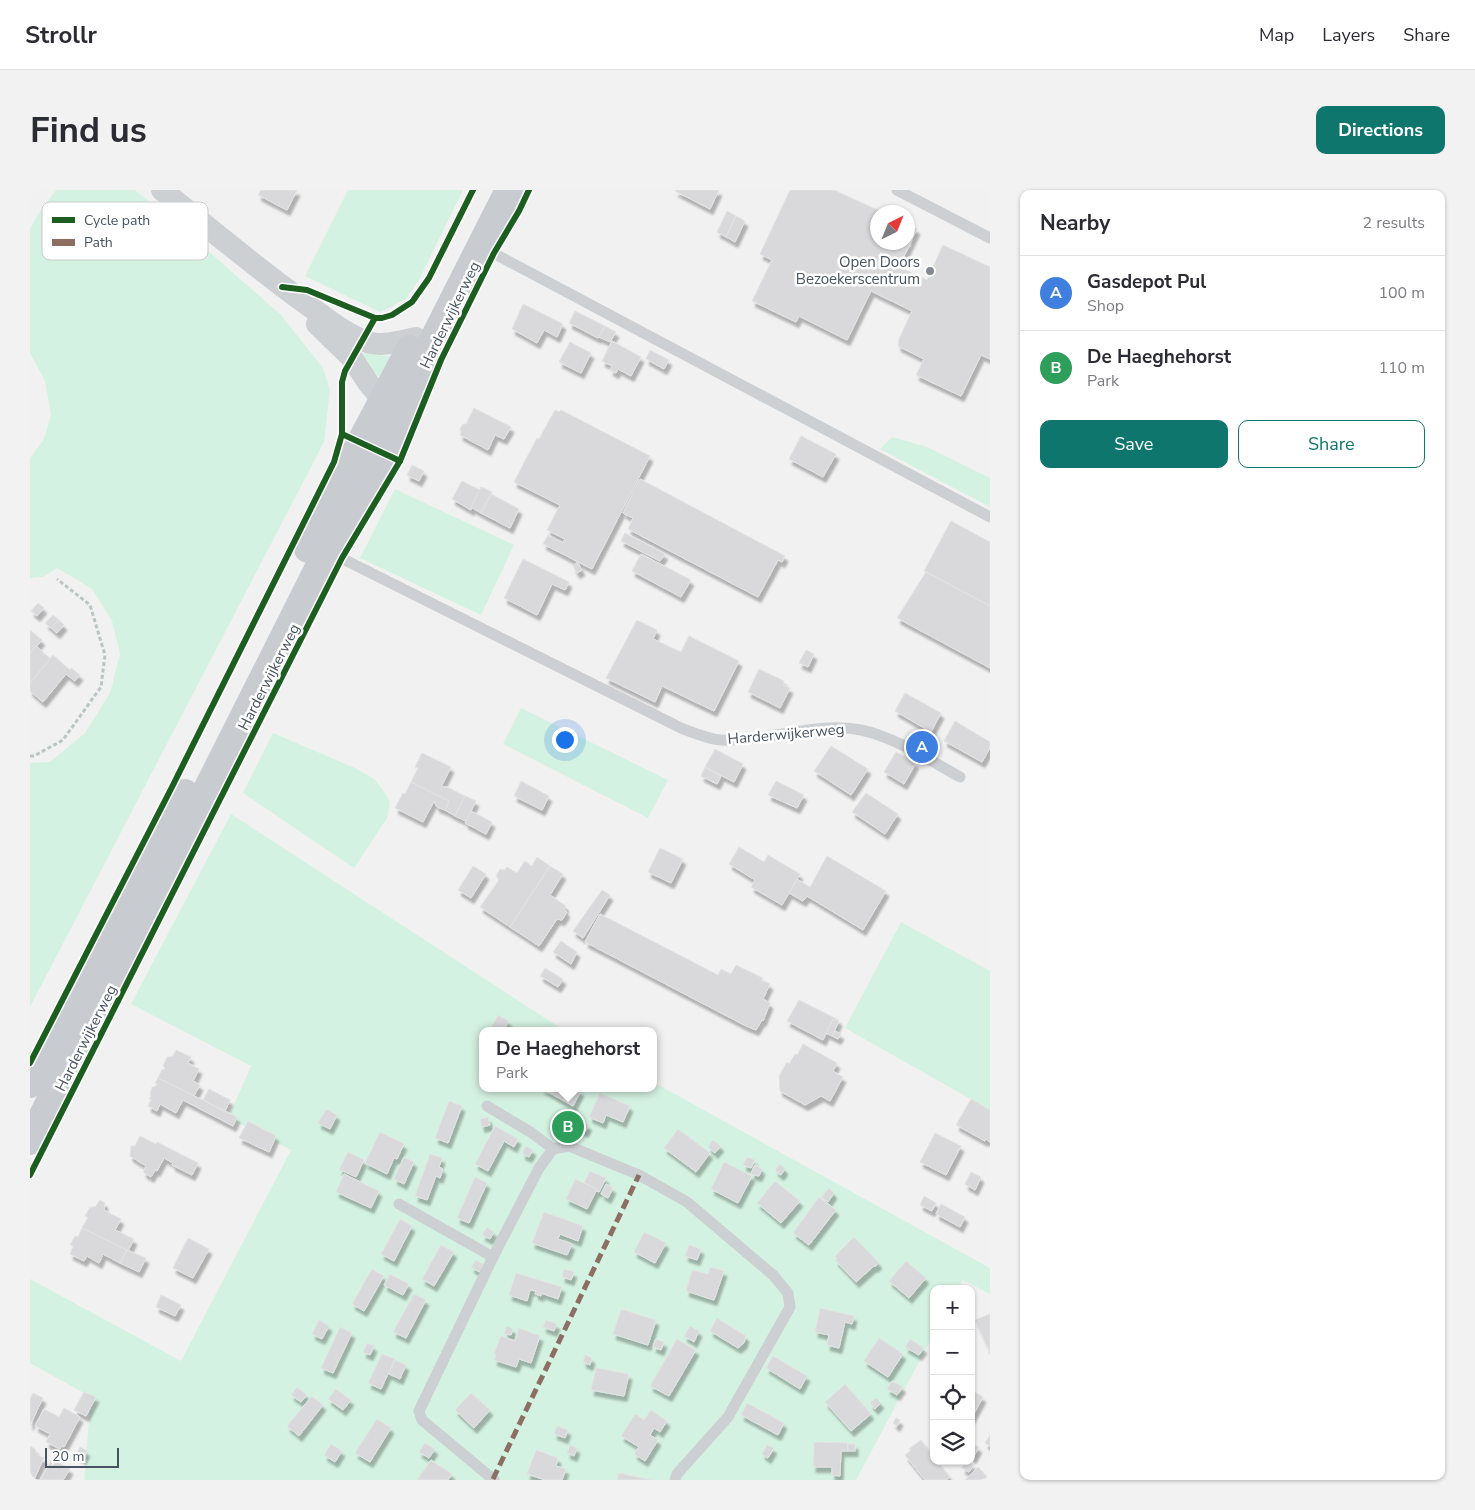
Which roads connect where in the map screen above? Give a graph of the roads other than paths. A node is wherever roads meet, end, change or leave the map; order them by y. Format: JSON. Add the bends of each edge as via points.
{"nodes":[{"id":1,"x":162,"y":190,"type":"edge"},
{"id":2,"x":492,"y":190,"type":"edge"},
{"id":3,"x":509,"y":190,"type":"edge"},
{"id":4,"x":897,"y":190,"type":"edge"},
{"id":5,"x":177,"y":202,"type":"edge"},
{"id":6,"x":208,"y":227,"type":"edge"},
{"id":7,"x":990,"y":238,"type":"edge"},
{"id":8,"x":480,"y":246,"type":"junction"},
{"id":9,"x":282,"y":287,"type":"junction"},
{"id":10,"x":416,"y":338,"type":"junction"},
{"id":11,"x":383,"y":400,"type":"junction"},
{"id":12,"x":990,"y":517,"type":"edge"},
{"id":13,"x":319,"y":547,"type":"junction"},
{"id":14,"x":960,"y":777,"type":"dead end"},
{"id":15,"x":30,"y":1084,"type":"edge"},
{"id":16,"x":487,"y":1106,"type":"dead end"},
{"id":17,"x":30,"y":1141,"type":"edge"},
{"id":18,"x":553,"y":1149,"type":"junction"},
{"id":19,"x":399,"y":1204,"type":"dead end"},
{"id":20,"x":494,"y":1257,"type":"junction"},
{"id":21,"x":494,"y":1480,"type":"edge"},
{"id":22,"x":675,"y":1480,"type":"edge"}],
"edges":[{"from":1,"to":5,"type":"street"},
{"from":2,"to":10,"type":"main road","name":"Harderwijkerweg"},
{"from":3,"to":8,"type":"main road","name":"Harderwijkerweg"},
{"from":4,"to":7,"type":"lane"},
{"from":6,"to":9,"type":"street"},
{"from":8,"to":12,"type":"lane","name":"Harderwijkerweg"},
{"from":8,"to":13,"type":"main road","name":"Harderwijkerweg","via":[[427,352],[383,453]]},
{"from":9,"to":10,"type":"street","via":[[362,340],[390,344]]},
{"from":9,"to":11,"type":"street","via":[[352,358]]},
{"from":10,"to":11,"type":"main road","name":"Harderwijkerweg"},
{"from":11,"to":13,"type":"main road","name":"Harderwijkerweg","via":[[360,443]]},
{"from":13,"to":14,"type":"lane","name":"Harderwijkerweg","via":[[681,728],[720,740],[809,730],[862,730],[904,747]]},
{"from":13,"to":15,"type":"main road","name":"Harderwijkerweg"},
{"from":13,"to":17,"type":"main road","name":"Harderwijkerweg"},
{"from":16,"to":18,"type":"lane"},
{"from":18,"to":20,"type":"lane"},
{"from":18,"to":22,"type":"lane","via":[[569,1146],[639,1175],[687,1202],[773,1275],[788,1293],[790,1307],[728,1417]]},
{"from":19,"to":20,"type":"lane"},
{"from":20,"to":21,"type":"lane","via":[[419,1411],[422,1420]]}]}
